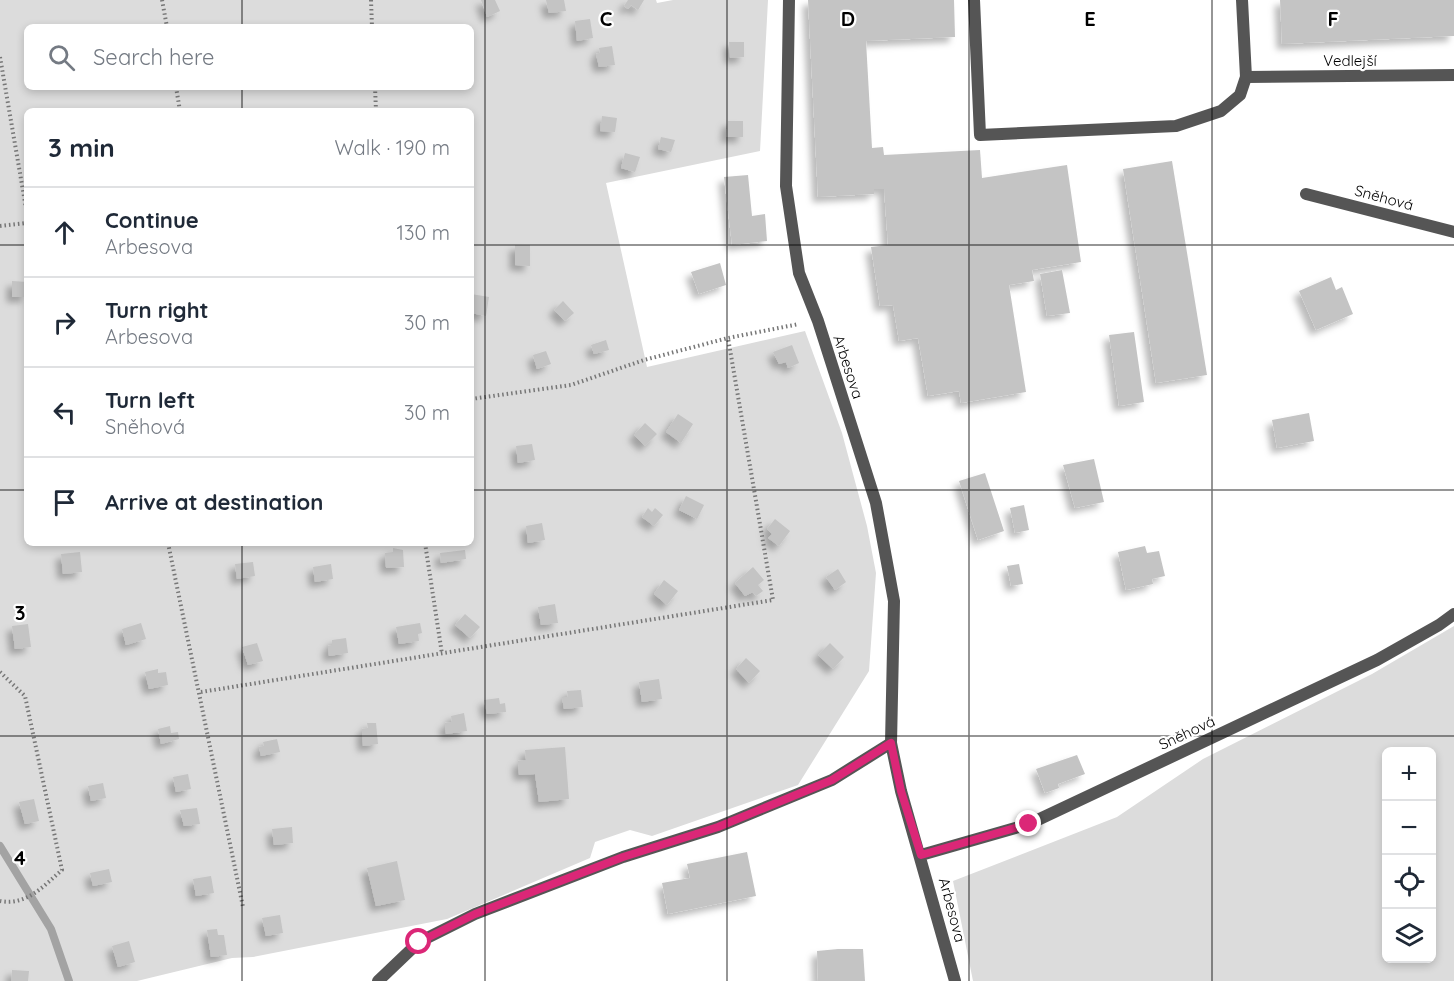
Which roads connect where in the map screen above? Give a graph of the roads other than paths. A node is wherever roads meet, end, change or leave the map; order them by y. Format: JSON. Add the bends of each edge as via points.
{"nodes":[{"id":1,"x":789,"y":0,"type":"edge"},
{"id":2,"x":974,"y":0,"type":"edge"},
{"id":3,"x":1242,"y":0,"type":"edge"},
{"id":4,"x":1454,"y":75,"type":"edge"},
{"id":5,"x":1246,"y":77,"type":"junction"},
{"id":6,"x":1306,"y":194,"type":"dead end"},
{"id":7,"x":1454,"y":232,"type":"edge"},
{"id":8,"x":1454,"y":614,"type":"edge"},
{"id":9,"x":891,"y":743,"type":"junction"},
{"id":10,"x":921,"y":855,"type":"junction"},
{"id":11,"x":378,"y":981,"type":"edge"},
{"id":12,"x":955,"y":981,"type":"edge"}],
"edges":[{"from":1,"to":9,"type":"street","name":"Arbesova","via":[[786,186],[799,273],[876,503],[894,601]]},
{"from":2,"to":5,"type":"street","via":[[980,135],[1176,126],[1221,111],[1240,95]]},
{"from":3,"to":5,"type":"street"},
{"from":4,"to":5,"type":"street","name":"Vedlejší"},
{"from":6,"to":7,"type":"street","name":"Sněhová"},
{"from":8,"to":10,"type":"street","name":"Sněhová","via":[[1377,660],[1029,824]]},
{"from":9,"to":10,"type":"street","name":"Arbesova"},
{"from":9,"to":11,"type":"street","via":[[832,780],[729,823],[623,857],[475,914],[419,942]]},
{"from":10,"to":12,"type":"street","name":"Arbesova"}]}
